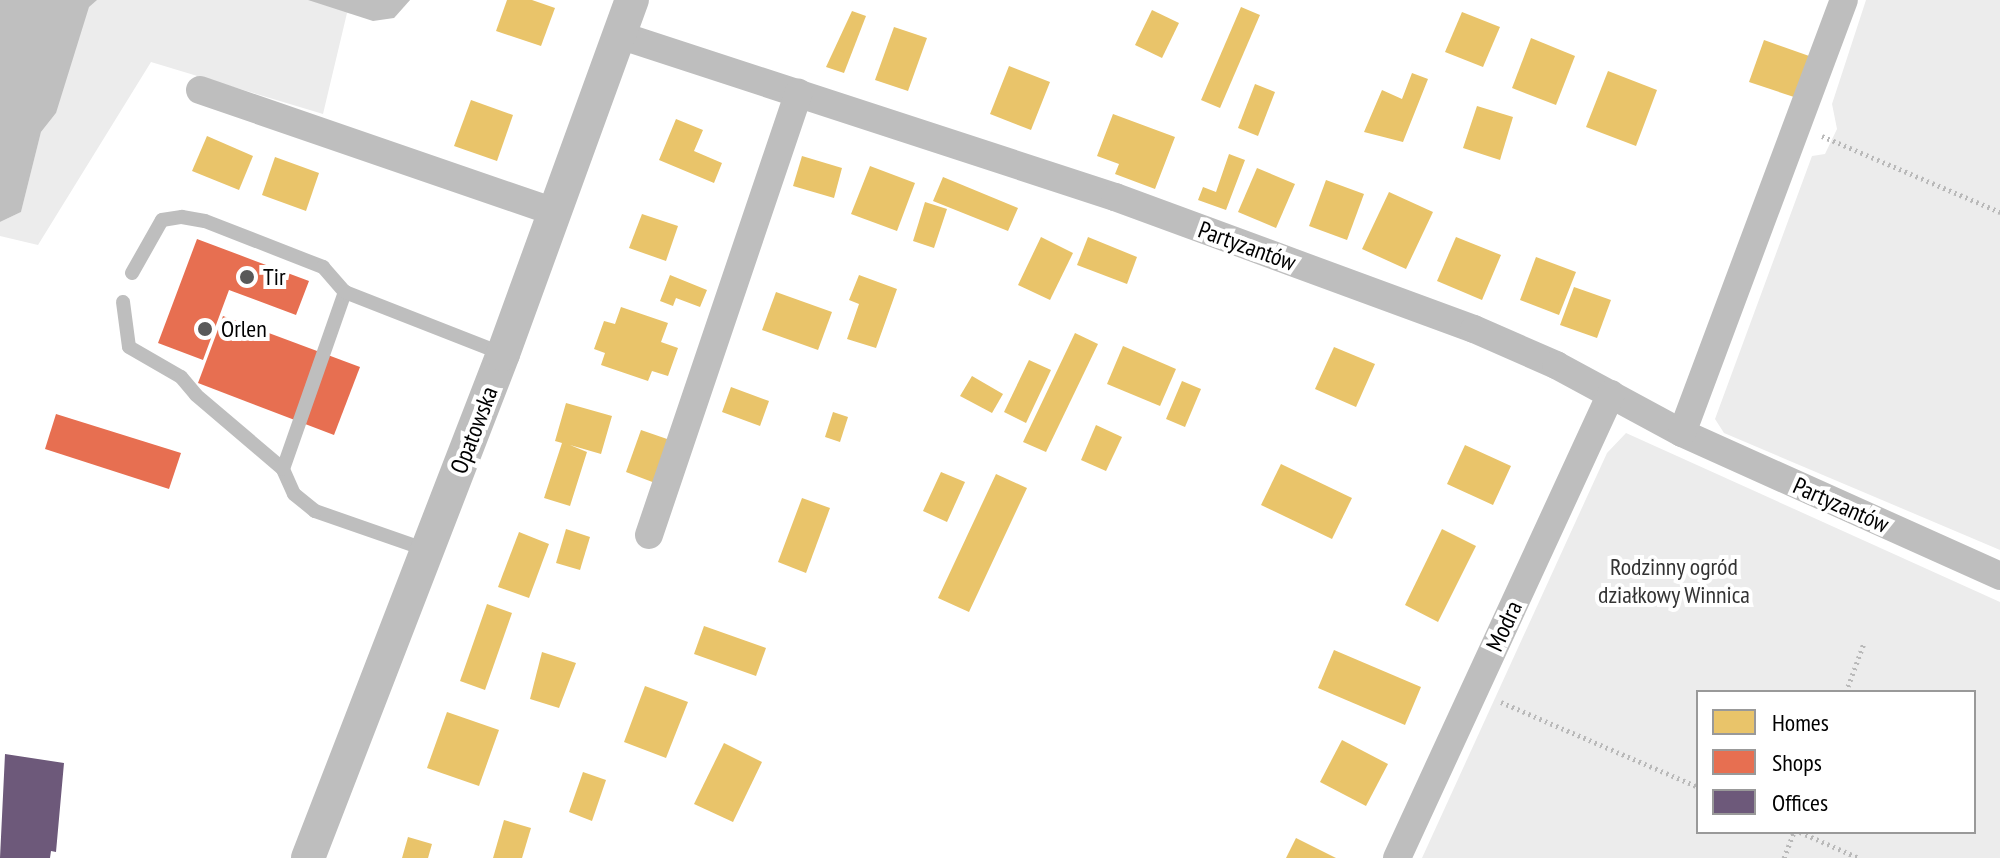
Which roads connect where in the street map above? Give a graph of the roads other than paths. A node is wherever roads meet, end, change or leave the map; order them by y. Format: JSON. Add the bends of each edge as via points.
{"nodes":[{"id":1,"x":632,"y":0,"type":"edge"},
{"id":2,"x":1844,"y":0,"type":"edge"},
{"id":3,"x":619,"y":35,"type":"junction"},
{"id":4,"x":200,"y":90,"type":"dead end"},
{"id":5,"x":799,"y":93,"type":"junction"},
{"id":6,"x":552,"y":211,"type":"junction"},
{"id":7,"x":132,"y":273,"type":"dead end"},
{"id":8,"x":345,"y":292,"type":"junction"},
{"id":9,"x":123,"y":302,"type":"dead end"},
{"id":10,"x":503,"y":354,"type":"junction"},
{"id":11,"x":1611,"y":394,"type":"junction"},
{"id":12,"x":1682,"y":433,"type":"junction"},
{"id":13,"x":283,"y":469,"type":"junction"},
{"id":14,"x":649,"y":535,"type":"dead end"},
{"id":15,"x":427,"y":550,"type":"junction"},
{"id":16,"x":2000,"y":576,"type":"edge"},
{"id":17,"x":308,"y":858,"type":"edge"},
{"id":18,"x":1397,"y":858,"type":"edge"}],
"edges":[{"from":1,"to":3,"type":"street","name":"Opatowska"},
{"from":2,"to":12,"type":"street"},
{"from":3,"to":5,"type":"street","name":"Partyzantów"},
{"from":3,"to":6,"type":"street","name":"Opatowska"},
{"from":4,"to":6,"type":"street"},
{"from":5,"to":11,"type":"street","name":"Partyzantów","via":[[1115,197],[1474,329]]},
{"from":5,"to":14,"type":"street"},
{"from":6,"to":10,"type":"street","name":"Opatowska"},
{"from":7,"to":8,"type":"lane","via":[[162,220],[182,217],[323,267]]},
{"from":8,"to":10,"type":"lane"},
{"from":8,"to":13,"type":"lane"},
{"from":9,"to":13,"type":"lane","via":[[129,347],[181,377]]},
{"from":10,"to":15,"type":"street","name":"Opatowska"},
{"from":11,"to":12,"type":"street","name":"Partyzantów"},
{"from":11,"to":18,"type":"street","name":"Modra"},
{"from":12,"to":16,"type":"street","name":"Partyzantów"},
{"from":13,"to":15,"type":"lane","via":[[294,494],[315,511]]},
{"from":15,"to":17,"type":"street","name":"Opatowska"}]}
